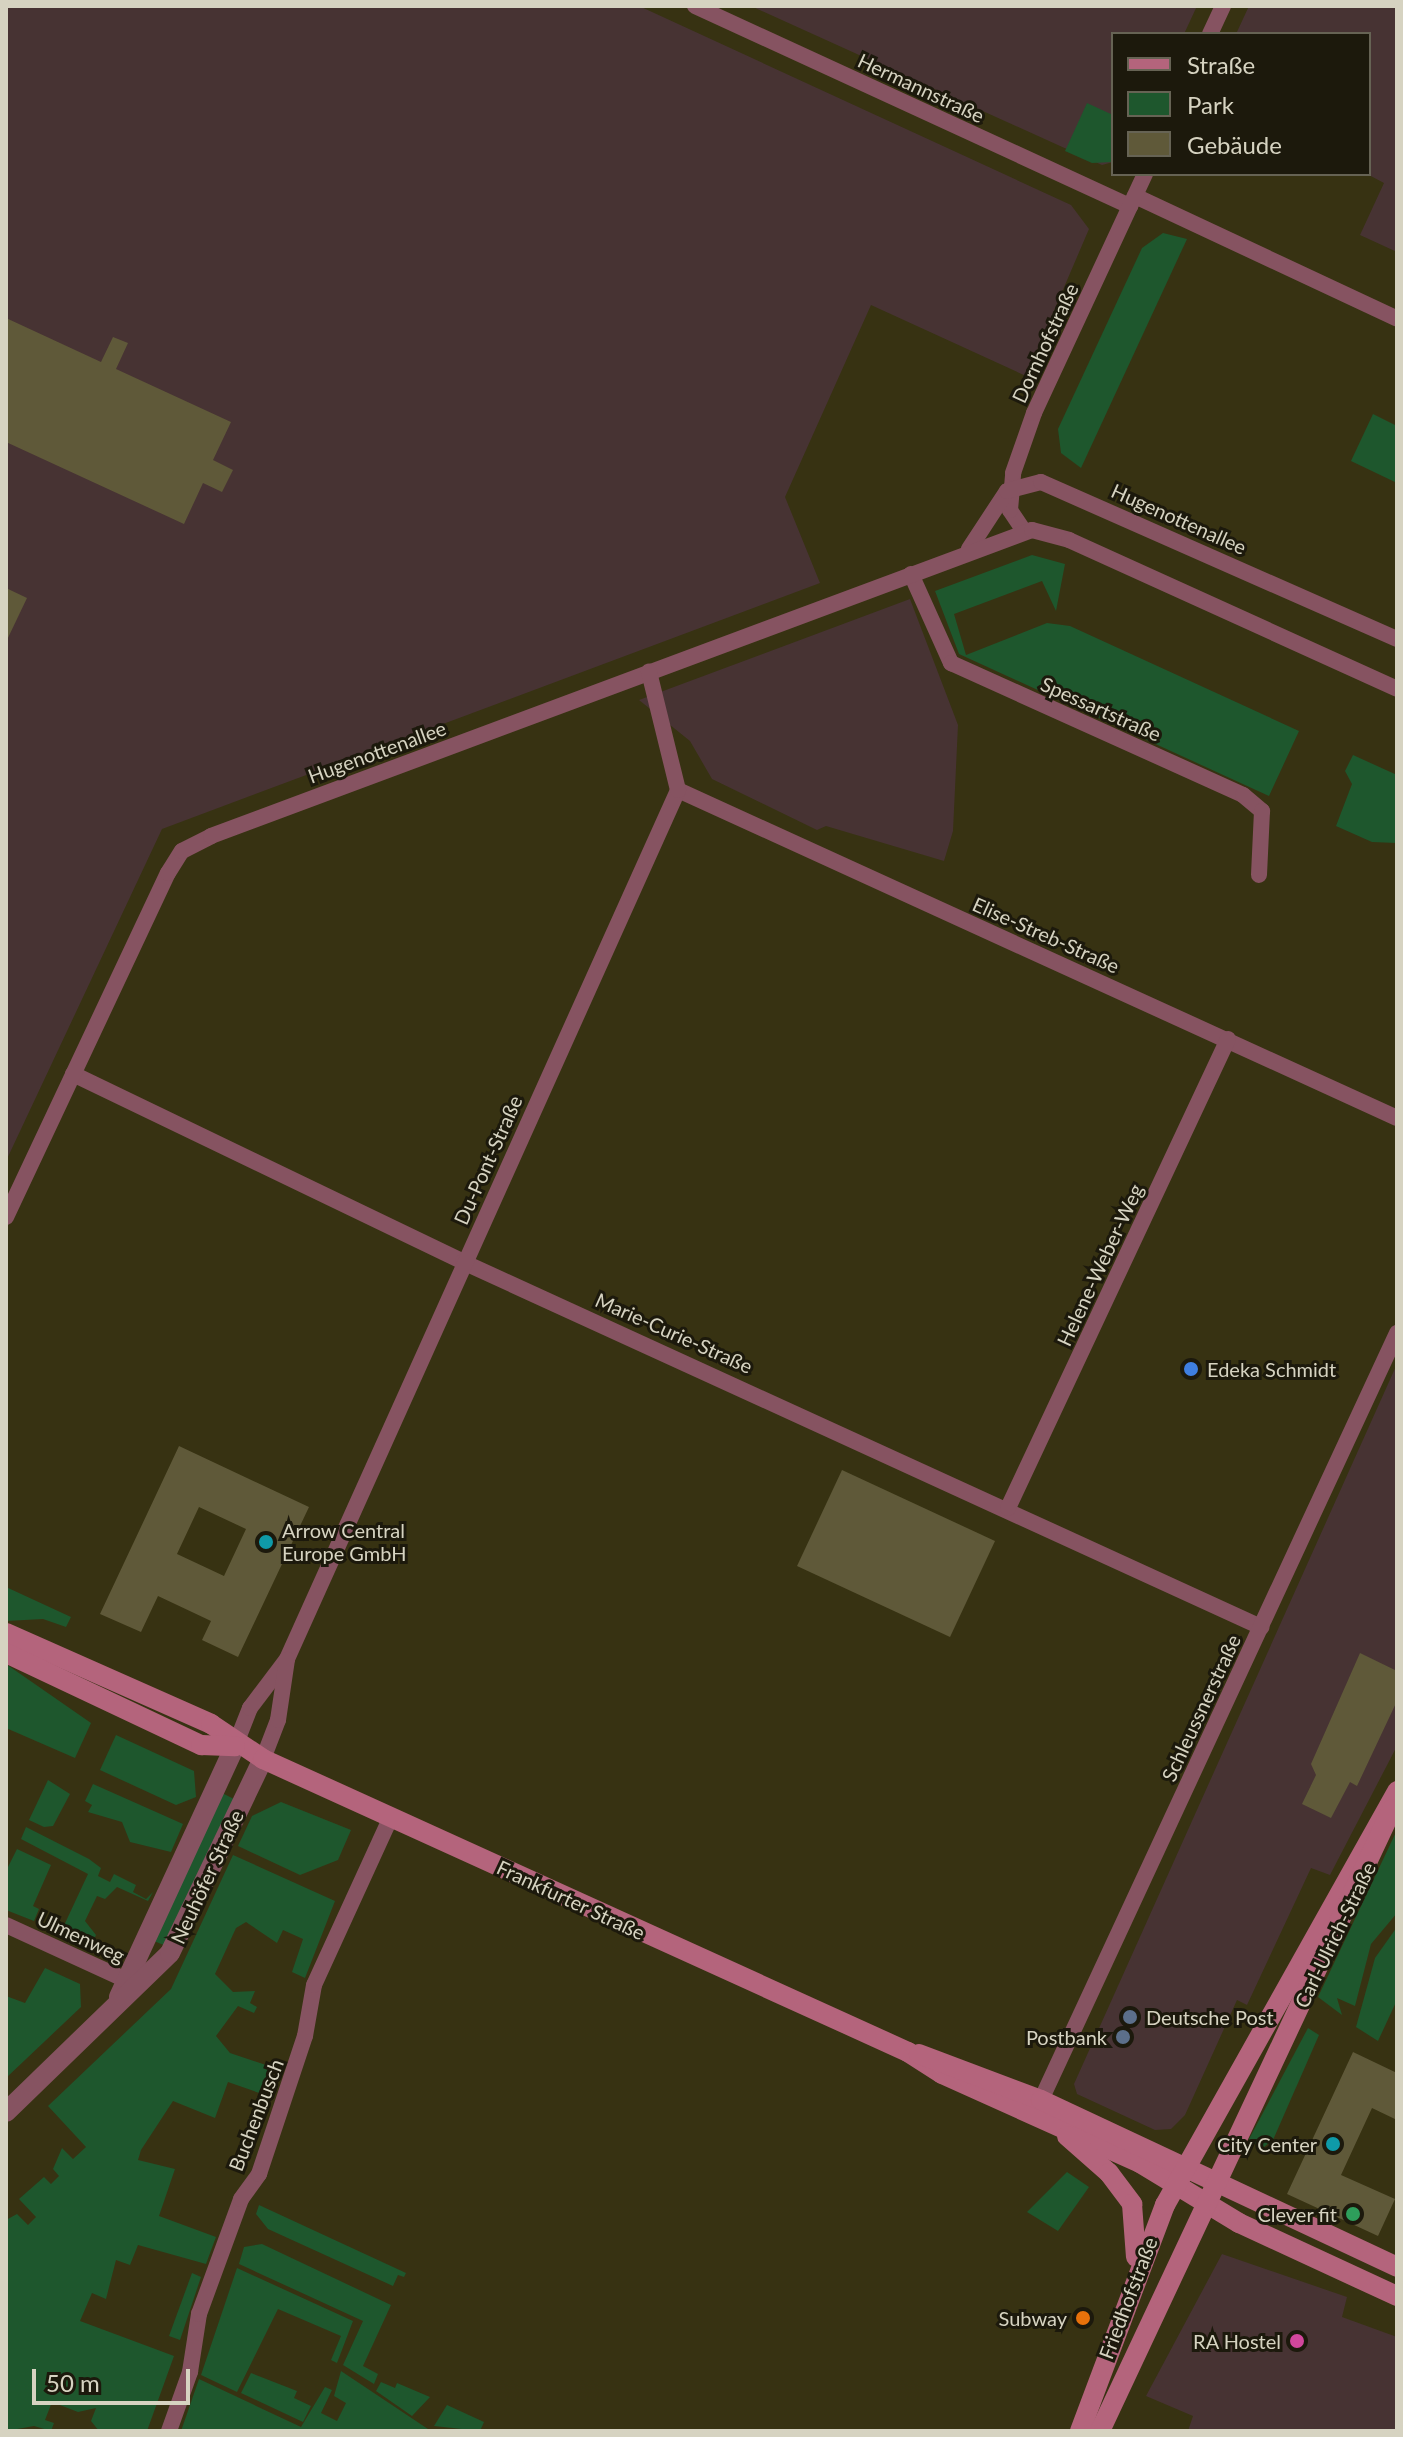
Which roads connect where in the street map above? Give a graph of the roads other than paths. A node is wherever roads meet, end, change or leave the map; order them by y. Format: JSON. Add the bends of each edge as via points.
{"nodes":[{"id":1,"x":695,"y":6,"type":"edge"},
{"id":2,"x":1223,"y":6,"type":"edge"},
{"id":3,"x":1211,"y":32,"type":"edge"},
{"id":4,"x":1144,"y":176,"type":"edge"},
{"id":5,"x":1132,"y":201,"type":"junction"},
{"id":6,"x":1397,"y":319,"type":"edge"},
{"id":7,"x":1007,"y":491,"type":"junction"},
{"id":8,"x":1024,"y":531,"type":"junction"},
{"id":9,"x":968,"y":550,"type":"junction"},
{"id":10,"x":911,"y":574,"type":"junction"},
{"id":11,"x":1397,"y":639,"type":"edge"},
{"id":12,"x":649,"y":672,"type":"junction"},
{"id":13,"x":1397,"y":689,"type":"edge"},
{"id":14,"x":678,"y":790,"type":"junction"},
{"id":15,"x":1259,"y":875,"type":"dead end"},
{"id":16,"x":1228,"y":1039,"type":"junction"},
{"id":17,"x":73,"y":1074,"type":"junction"},
{"id":18,"x":1397,"y":1118,"type":"edge"},
{"id":19,"x":6,"y":1217,"type":"edge"},
{"id":20,"x":463,"y":1262,"type":"junction"},
{"id":21,"x":1397,"y":1333,"type":"edge"},
{"id":22,"x":1008,"y":1508,"type":"junction"},
{"id":23,"x":1261,"y":1627,"type":"junction"},
{"id":24,"x":6,"y":1633,"type":"edge"},
{"id":25,"x":6,"y":1653,"type":"edge"},
{"id":26,"x":287,"y":1659,"type":"junction"},
{"id":27,"x":235,"y":1746,"type":"junction"},
{"id":28,"x":263,"y":1759,"type":"junction"},
{"id":29,"x":1397,"y":1792,"type":"edge"},
{"id":30,"x":391,"y":1817,"type":"junction"},
{"id":31,"x":6,"y":1925,"type":"edge"},
{"id":32,"x":134,"y":1984,"type":"junction"},
{"id":33,"x":908,"y":2052,"type":"junction"},
{"id":34,"x":1041,"y":2100,"type":"junction"},
{"id":35,"x":6,"y":2112,"type":"edge"},
{"id":36,"x":1053,"y":2124,"type":"junction"},
{"id":37,"x":1181,"y":2177,"type":"junction"},
{"id":38,"x":1215,"y":2184,"type":"junction"},
{"id":39,"x":1205,"y":2203,"type":"junction"},
{"id":40,"x":1397,"y":2267,"type":"edge"},
{"id":41,"x":1135,"y":2277,"type":"junction"},
{"id":42,"x":1397,"y":2296,"type":"edge"},
{"id":43,"x":169,"y":2431,"type":"edge"},
{"id":44,"x":1080,"y":2431,"type":"edge"},
{"id":45,"x":1100,"y":2431,"type":"edge"}],
"edges":[{"from":1,"to":5,"type":"street","name":"Hermannstraße"},
{"from":2,"to":3,"type":"street"},
{"from":4,"to":5,"type":"street","name":"Dornhofstraße"},
{"from":5,"to":6,"type":"street","name":"Hermannstraße"},
{"from":5,"to":7,"type":"street","name":"Dornhofstraße","via":[[1034,413]]},
{"from":7,"to":8,"type":"street","via":[[1010,510]]},
{"from":7,"to":9,"type":"street"},
{"from":7,"to":11,"type":"street","name":"Hugenottenallee","via":[[1033,481],[1059,487]]},
{"from":8,"to":9,"type":"street","name":"Hugenottenallee"},
{"from":8,"to":13,"type":"street","via":[[1069,540]]},
{"from":9,"to":10,"type":"street","name":"Hugenottenallee"},
{"from":10,"to":12,"type":"street","name":"Hugenottenallee"},
{"from":10,"to":15,"type":"street","name":"Spessartstraße","via":[[951,663],[1243,795],[1262,811]]},
{"from":12,"to":14,"type":"street"},
{"from":12,"to":17,"type":"street","name":"Hugenottenallee","via":[[191,844],[168,873]]},
{"from":14,"to":16,"type":"street","name":"Elise-Streb-Straße"},
{"from":14,"to":20,"type":"street","name":"Du-Pont-Straße"},
{"from":16,"to":18,"type":"street","name":"Elise-Streb-Straße"},
{"from":16,"to":22,"type":"street","name":"Helene-Weber-Weg"},
{"from":17,"to":19,"type":"street","name":"Hugenottenallee"},
{"from":17,"to":20,"type":"street","name":"Marie-Curie-Straße"},
{"from":20,"to":22,"type":"street","name":"Marie-Curie-Straße"},
{"from":20,"to":26,"type":"street","name":"Du-Pont-Straße"},
{"from":21,"to":23,"type":"street","name":"Schleussnerstraße"},
{"from":22,"to":23,"type":"street","name":"Marie-Curie-Straße"},
{"from":23,"to":34,"type":"street","name":"Schleussnerstraße"},
{"from":24,"to":27,"type":"main road","name":"Frankfurter Straße","via":[[211,1724]]},
{"from":25,"to":27,"type":"main road","name":"Frankfurter Straße","via":[[201,1745]]},
{"from":26,"to":27,"type":"street","name":"Du-Pont-Straße","via":[[250,1708]]},
{"from":26,"to":28,"type":"street","name":"Du-Pont-Straße","via":[[278,1720]]},
{"from":27,"to":28,"type":"main road","name":"Frankfurter Straße"},
{"from":27,"to":32,"type":"street","name":"Neuhöfer Straße"},
{"from":28,"to":30,"type":"main road","name":"Frankfurter Straße"},
{"from":28,"to":32,"type":"street","name":"Neuhöfer Straße","via":[[180,1937]]},
{"from":29,"to":37,"type":"main road","name":"Carl-Ulrich-Straße"},
{"from":29,"to":38,"type":"main road","name":"Carl-Ulrich-Straße","via":[[1386,1828]]},
{"from":30,"to":33,"type":"main road","name":"Frankfurter Straße"},
{"from":30,"to":43,"type":"street","name":"Buchenbusch","via":[[314,1985],[305,2036],[259,2174],[241,2199],[199,2314],[190,2372]]},
{"from":31,"to":32,"type":"street","name":"Ulmenweg"},
{"from":32,"to":35,"type":"street","name":"Neuhöfer Straße","via":[[104,2020]]},
{"from":33,"to":34,"type":"main road","name":"Frankfurter Straße","via":[[948,2061]]},
{"from":33,"to":36,"type":"main road","name":"Frankfurter Straße","via":[[942,2074]]},
{"from":34,"to":37,"type":"main road","name":"Frankfurter Straße"},
{"from":36,"to":37,"type":"main road","name":"Frankfurter Straße"},
{"from":36,"to":41,"type":"main road","via":[[1109,2173],[1132,2204],[1138,2231]]},
{"from":37,"to":38,"type":"main road","name":"Frankfurter Straße"},
{"from":37,"to":39,"type":"main road","name":"Frankfurter Straße"},
{"from":37,"to":41,"type":"main road","name":"Friedhofstraße"},
{"from":38,"to":39,"type":"main road","name":"Carl-Ulrich-Straße"},
{"from":38,"to":40,"type":"main road","name":"Frankfurter Straße"},
{"from":39,"to":42,"type":"main road","name":"Frankfurter Straße"},
{"from":39,"to":45,"type":"main road","name":"Friedhofstraße"},
{"from":41,"to":44,"type":"main road","name":"Friedhofstraße"}]}
